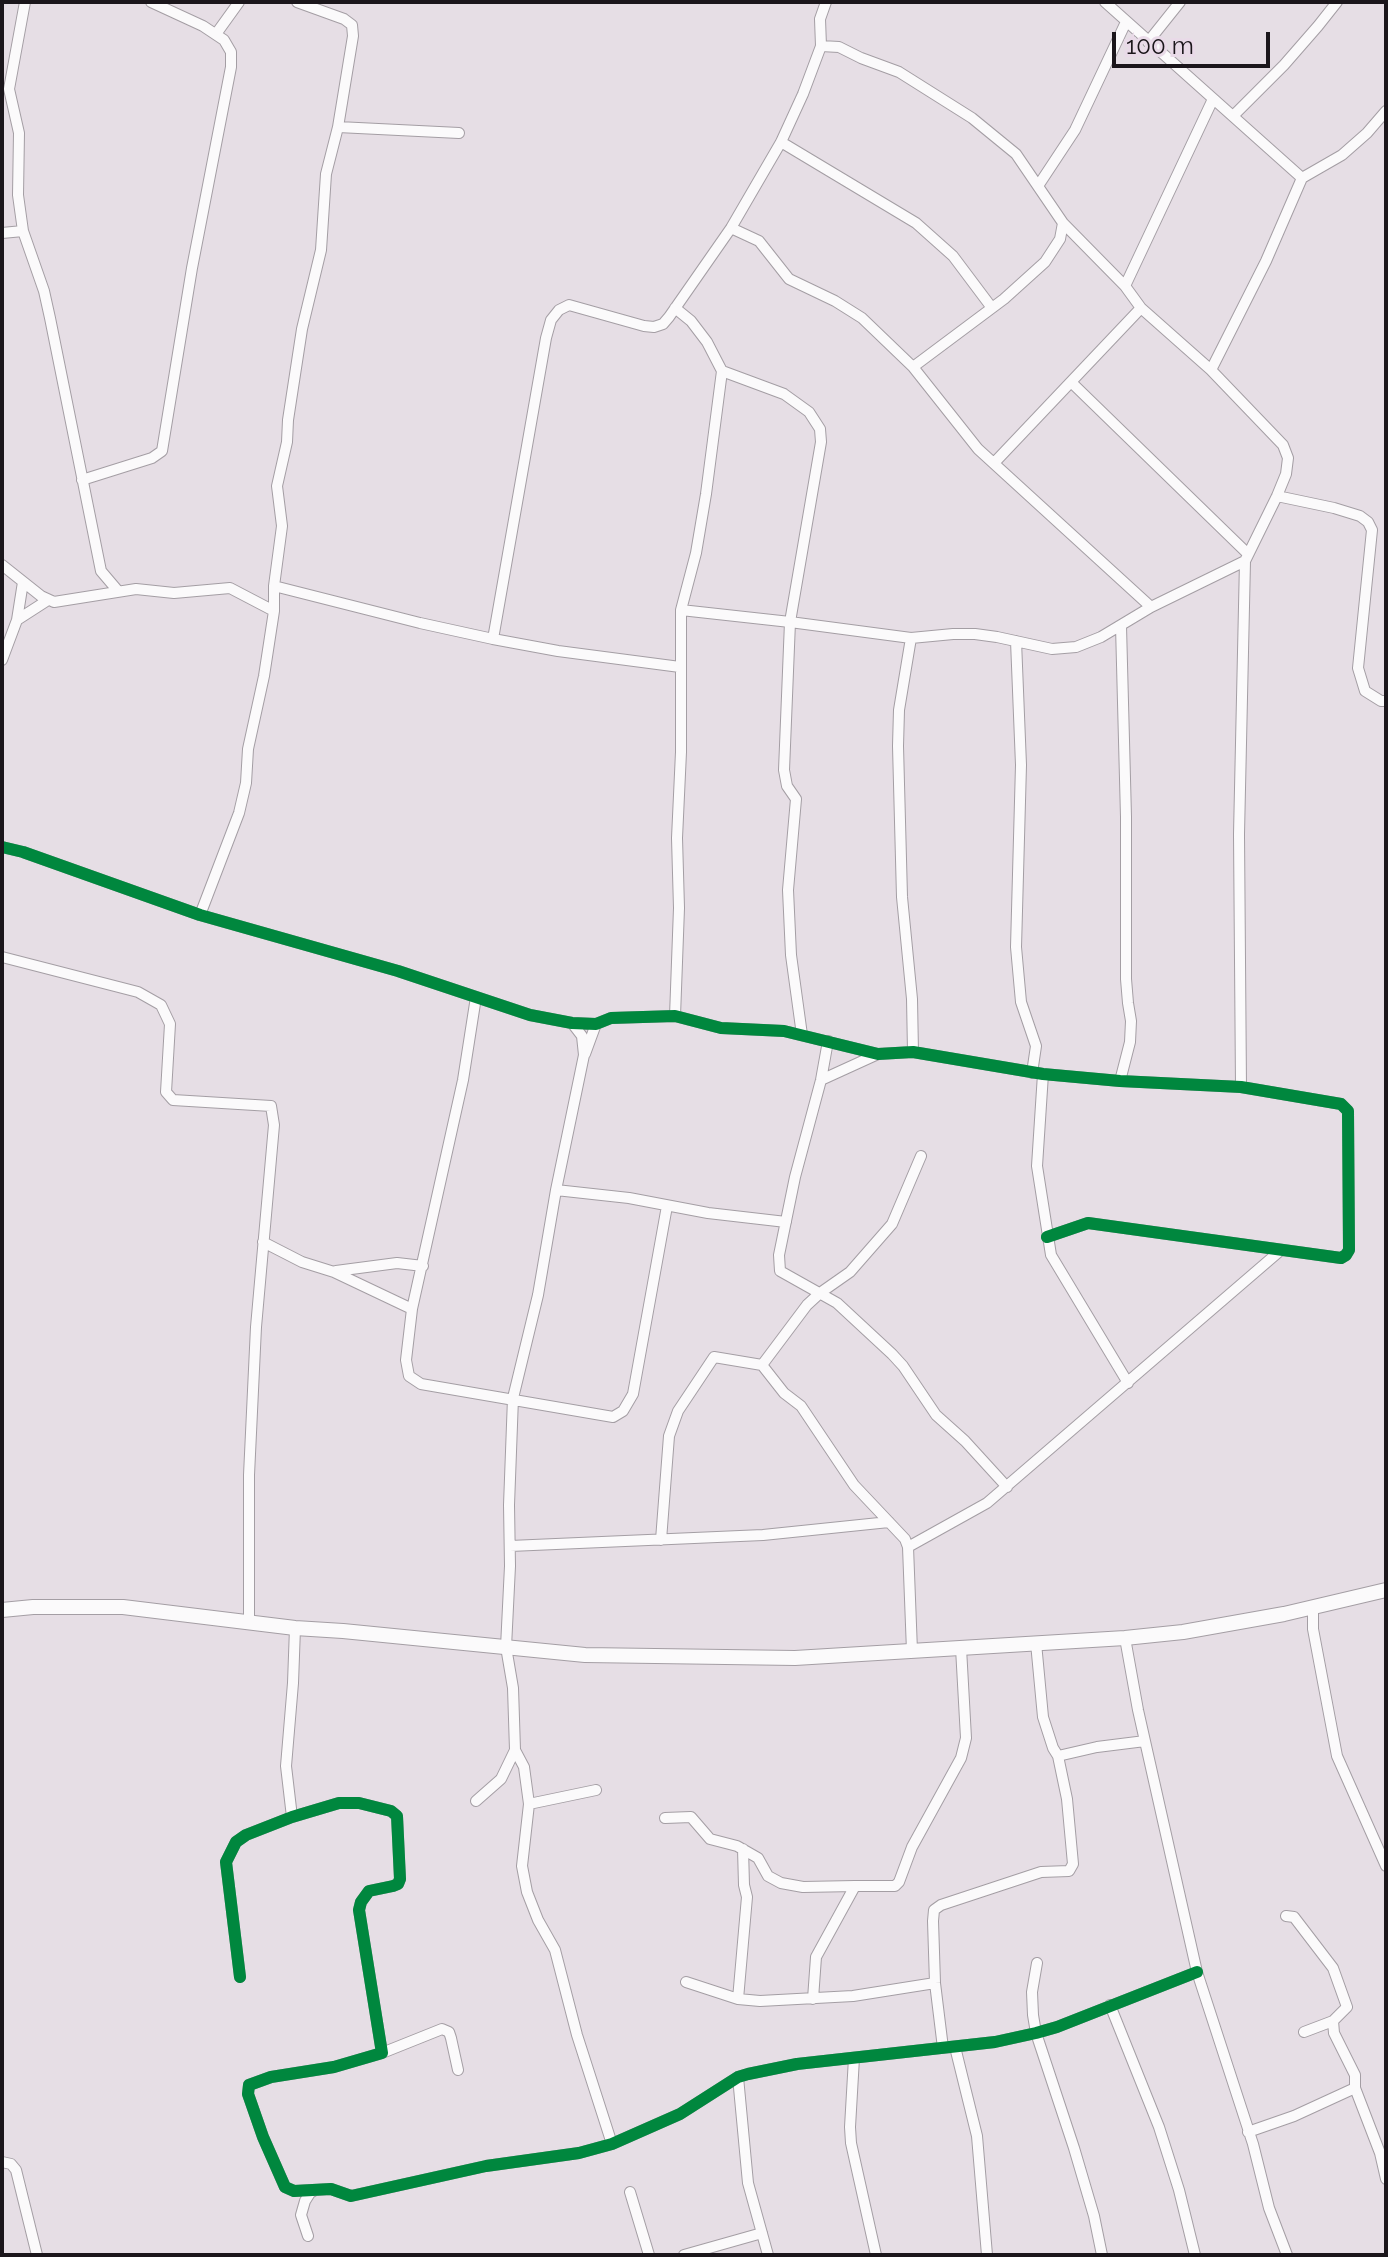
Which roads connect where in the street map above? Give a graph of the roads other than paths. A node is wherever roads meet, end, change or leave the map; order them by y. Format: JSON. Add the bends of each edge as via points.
{"nodes":[{"id":1,"x":25,"y":2,"type":"edge"},
{"id":2,"x":151,"y":2,"type":"edge"},
{"id":3,"x":239,"y":2,"type":"edge"},
{"id":4,"x":297,"y":2,"type":"edge"},
{"id":5,"x":826,"y":2,"type":"edge"},
{"id":6,"x":1105,"y":2,"type":"edge"},
{"id":7,"x":1180,"y":2,"type":"edge"},
{"id":8,"x":1337,"y":2,"type":"edge"},
{"id":9,"x":1126,"y":22,"type":"junction"},
{"id":10,"x":216,"y":34,"type":"junction"},
{"id":11,"x":1148,"y":42,"type":"junction"},
{"id":12,"x":821,"y":46,"type":"junction"},
{"id":13,"x":1213,"y":99,"type":"junction"},
{"id":14,"x":1386,"y":111,"type":"edge"},
{"id":15,"x":1233,"y":116,"type":"junction"},
{"id":16,"x":338,"y":127,"type":"junction"},
{"id":17,"x":459,"y":133,"type":"dead end"},
{"id":18,"x":781,"y":142,"type":"junction"},
{"id":19,"x":1302,"y":178,"type":"junction"},
{"id":20,"x":1038,"y":186,"type":"junction"},
{"id":21,"x":1063,"y":223,"type":"junction"},
{"id":22,"x":731,"y":228,"type":"junction"},
{"id":23,"x":23,"y":231,"type":"junction"},
{"id":24,"x":2,"y":233,"type":"edge"},
{"id":25,"x":1125,"y":286,"type":"junction"},
{"id":26,"x":675,"y":308,"type":"junction"},
{"id":27,"x":992,"y":308,"type":"junction"},
{"id":28,"x":1141,"y":308,"type":"junction"},
{"id":29,"x":913,"y":367,"type":"junction"},
{"id":30,"x":1211,"y":370,"type":"junction"},
{"id":31,"x":722,"y":371,"type":"junction"},
{"id":32,"x":1071,"y":382,"type":"junction"},
{"id":33,"x":994,"y":463,"type":"junction"},
{"id":34,"x":82,"y":480,"type":"junction"},
{"id":35,"x":1277,"y":496,"type":"junction"},
{"id":36,"x":1246,"y":558,"type":"junction"},
{"id":37,"x":2,"y":565,"type":"edge"},
{"id":38,"x":23,"y":582,"type":"junction"},
{"id":39,"x":274,"y":586,"type":"junction"},
{"id":40,"x":118,"y":591,"type":"junction"},
{"id":41,"x":48,"y":600,"type":"junction"},
{"id":42,"x":1151,"y":607,"type":"junction"},
{"id":43,"x":681,"y":610,"type":"junction"},
{"id":44,"x":274,"y":611,"type":"junction"},
{"id":45,"x":17,"y":620,"type":"junction"},
{"id":46,"x":790,"y":622,"type":"junction"},
{"id":47,"x":1121,"y":626,"type":"junction"},
{"id":48,"x":911,"y":638,"type":"junction"},
{"id":49,"x":493,"y":639,"type":"junction"},
{"id":50,"x":1016,"y":641,"type":"junction"},
{"id":51,"x":2,"y":660,"type":"edge"},
{"id":52,"x":680,"y":667,"type":"junction"},
{"id":53,"x":1386,"y":701,"type":"edge"},
{"id":54,"x":2,"y":847,"type":"edge"},
{"id":55,"x":200,"y":915,"type":"junction"},
{"id":56,"x":2,"y":957,"type":"edge"},
{"id":57,"x":476,"y":997,"type":"junction"},
{"id":58,"x":675,"y":1016,"type":"junction"},
{"id":59,"x":572,"y":1023,"type":"junction"},
{"id":60,"x":596,"y":1024,"type":"junction"},
{"id":61,"x":802,"y":1035,"type":"junction"},
{"id":62,"x":828,"y":1041,"type":"junction"},
{"id":63,"x":913,"y":1052,"type":"junction"},
{"id":64,"x":878,"y":1054,"type":"junction"},
{"id":65,"x":584,"y":1055,"type":"junction"},
{"id":66,"x":1037,"y":1074,"type":"junction"},
{"id":67,"x":821,"y":1080,"type":"junction"},
{"id":68,"x":1120,"y":1081,"type":"junction"},
{"id":69,"x":1241,"y":1087,"type":"junction"},
{"id":70,"x":921,"y":1156,"type":"dead end"},
{"id":71,"x":556,"y":1190,"type":"junction"},
{"id":72,"x":667,"y":1206,"type":"junction"},
{"id":73,"x":786,"y":1222,"type":"junction"},
{"id":74,"x":1047,"y":1237,"type":"junction"},
{"id":75,"x":263,"y":1242,"type":"junction"},
{"id":76,"x":1281,"y":1250,"type":"junction"},
{"id":77,"x":423,"y":1266,"type":"junction"},
{"id":78,"x":334,"y":1272,"type":"junction"},
{"id":79,"x":820,"y":1293,"type":"junction"},
{"id":80,"x":412,"y":1309,"type":"junction"},
{"id":81,"x":762,"y":1365,"type":"junction"},
{"id":82,"x":1128,"y":1383,"type":"junction"},
{"id":83,"x":513,"y":1398,"type":"junction"},
{"id":84,"x":1007,"y":1487,"type":"junction"},
{"id":85,"x":889,"y":1522,"type":"junction"},
{"id":86,"x":661,"y":1540,"type":"junction"},
{"id":87,"x":510,"y":1546,"type":"junction"},
{"id":88,"x":908,"y":1547,"type":"junction"},
{"id":89,"x":1386,"y":1590,"type":"edge"},
{"id":90,"x":1313,"y":1607,"type":"junction"},
{"id":91,"x":2,"y":1610,"type":"edge"},
{"id":92,"x":249,"y":1622,"type":"junction"},
{"id":93,"x":295,"y":1628,"type":"junction"},
{"id":94,"x":1125,"y":1638,"type":"junction"},
{"id":95,"x":1036,"y":1643,"type":"junction"},
{"id":96,"x":506,"y":1647,"type":"junction"},
{"id":97,"x":961,"y":1648,"type":"junction"},
{"id":98,"x":912,"y":1651,"type":"junction"},
{"id":99,"x":1145,"y":1741,"type":"junction"},
{"id":100,"x":515,"y":1750,"type":"junction"},
{"id":101,"x":1058,"y":1756,"type":"junction"},
{"id":102,"x":596,"y":1790,"type":"dead end"},
{"id":103,"x":476,"y":1801,"type":"dead end"},
{"id":104,"x":529,"y":1804,"type":"junction"},
{"id":105,"x":292,"y":1817,"type":"junction"},
{"id":106,"x":665,"y":1818,"type":"dead end"},
{"id":107,"x":743,"y":1849,"type":"junction"},
{"id":108,"x":1386,"y":1866,"type":"edge"},
{"id":109,"x":855,"y":1886,"type":"junction"},
{"id":110,"x":1286,"y":1916,"type":"dead end"},
{"id":111,"x":1037,"y":1963,"type":"dead end"},
{"id":112,"x":1197,"y":1972,"type":"junction"},
{"id":113,"x":240,"y":1977,"type":"dead end"},
{"id":114,"x":686,"y":1982,"type":"dead end"},
{"id":115,"x":935,"y":1983,"type":"junction"},
{"id":116,"x":738,"y":1999,"type":"junction"},
{"id":117,"x":813,"y":1999,"type":"junction"},
{"id":118,"x":1110,"y":2005,"type":"junction"},
{"id":119,"x":1333,"y":2021,"type":"junction"},
{"id":120,"x":1304,"y":2032,"type":"dead end"},
{"id":121,"x":1036,"y":2033,"type":"junction"},
{"id":122,"x":955,"y":2047,"type":"junction"},
{"id":123,"x":943,"y":2048,"type":"junction"},
{"id":124,"x":382,"y":2053,"type":"junction"},
{"id":125,"x":854,"y":2058,"type":"junction"},
{"id":126,"x":458,"y":2070,"type":"dead end"},
{"id":127,"x":738,"y":2077,"type":"junction"},
{"id":128,"x":1355,"y":2088,"type":"junction"},
{"id":129,"x":1248,"y":2132,"type":"junction"},
{"id":130,"x":612,"y":2144,"type":"junction"},
{"id":131,"x":2,"y":2162,"type":"edge"},
{"id":132,"x":1386,"y":2179,"type":"edge"},
{"id":133,"x":317,"y":2189,"type":"junction"},
{"id":134,"x":630,"y":2192,"type":"dead end"},
{"id":135,"x":762,"y":2233,"type":"junction"},
{"id":136,"x":308,"y":2236,"type":"dead end"},
{"id":137,"x":37,"y":2255,"type":"edge"},
{"id":138,"x":649,"y":2255,"type":"edge"},
{"id":139,"x":684,"y":2255,"type":"edge"},
{"id":140,"x":768,"y":2255,"type":"edge"},
{"id":141,"x":876,"y":2255,"type":"edge"},
{"id":142,"x":987,"y":2255,"type":"edge"},
{"id":143,"x":1102,"y":2255,"type":"edge"},
{"id":144,"x":1195,"y":2255,"type":"edge"},
{"id":145,"x":1287,"y":2255,"type":"edge"}],
"edges":[{"from":1,"to":23,"type":"street","via":[[9,89],[19,133]]},
{"from":2,"to":10,"type":"street"},
{"from":3,"to":10,"type":"street"},
{"from":4,"to":16,"type":"street","via":[[352,25]]},
{"from":5,"to":12,"type":"street","via":[[820,19]]},
{"from":6,"to":9,"type":"street"},
{"from":7,"to":11,"type":"street"},
{"from":8,"to":15,"type":"street"},
{"from":9,"to":11,"type":"street"},
{"from":9,"to":20,"type":"street","via":[[1075,130]]},
{"from":10,"to":34,"type":"street","via":[[231,52],[231,67],[162,451]]},
{"from":11,"to":13,"type":"street"},
{"from":12,"to":18,"type":"street"},
{"from":12,"to":20,"type":"street","via":[[839,47],[899,72],[972,118],[1016,154]]},
{"from":13,"to":15,"type":"street"},
{"from":13,"to":25,"type":"street"},
{"from":14,"to":19,"type":"street","via":[[1342,155]]},
{"from":15,"to":19,"type":"street"},
{"from":16,"to":17,"type":"street"},
{"from":16,"to":39,"type":"street","via":[[277,486],[282,526]]},
{"from":18,"to":22,"type":"street"},
{"from":18,"to":27,"type":"street","via":[[916,223],[953,256]]},
{"from":19,"to":30,"type":"street"},
{"from":20,"to":21,"type":"street"},
{"from":21,"to":25,"type":"street"},
{"from":21,"to":27,"type":"street","via":[[1053,252]]},
{"from":22,"to":26,"type":"street"},
{"from":22,"to":29,"type":"street","via":[[759,241],[789,279],[862,318]]},
{"from":23,"to":24,"type":"street"},
{"from":23,"to":34,"type":"street","via":[[44,291]]},
{"from":25,"to":28,"type":"street"},
{"from":26,"to":31,"type":"street","via":[[707,342]]},
{"from":26,"to":49,"type":"street","via":[[654,327],[569,305],[551,320]]},
{"from":27,"to":29,"type":"street"},
{"from":28,"to":30,"type":"street"},
{"from":28,"to":32,"type":"street"},
{"from":29,"to":33,"type":"street"},
{"from":30,"to":35,"type":"street","via":[[1283,445],[1288,458]]},
{"from":31,"to":43,"type":"street","via":[[696,553]]},
{"from":31,"to":46,"type":"street","via":[[784,394],[809,412],[820,429]]},
{"from":32,"to":33,"type":"street"},
{"from":32,"to":36,"type":"street"},
{"from":33,"to":42,"type":"street"},
{"from":34,"to":40,"type":"street","via":[[101,571]]},
{"from":35,"to":36,"type":"street"},
{"from":35,"to":53,"type":"street","via":[[1334,508],[1368,522],[1372,530],[1358,668],[1365,691]]},
{"from":36,"to":42,"type":"street"},
{"from":36,"to":69,"type":"street","via":[[1239,849]]},
{"from":37,"to":38,"type":"street"},
{"from":38,"to":41,"type":"street"},
{"from":38,"to":45,"type":"street"},
{"from":39,"to":44,"type":"street"},
{"from":39,"to":49,"type":"street"},
{"from":40,"to":41,"type":"street"},
{"from":40,"to":44,"type":"street","via":[[230,588]]},
{"from":41,"to":45,"type":"street"},
{"from":42,"to":47,"type":"street"},
{"from":43,"to":46,"type":"street"},
{"from":43,"to":52,"type":"street"},
{"from":44,"to":55,"type":"street","via":[[239,813]]},
{"from":45,"to":51,"type":"street"},
{"from":46,"to":48,"type":"street"},
{"from":46,"to":61,"type":"street","via":[[784,770],[796,799],[788,904]]},
{"from":47,"to":50,"type":"street","via":[[1076,647],[1052,649]]},
{"from":47,"to":68,"type":"street","via":[[1131,1021]]},
{"from":48,"to":50,"type":"street","via":[[975,634]]},
{"from":48,"to":63,"type":"street","via":[[898,746]]},
{"from":49,"to":52,"type":"street"},
{"from":50,"to":66,"type":"street","via":[[1021,765],[1016,947],[1021,1002],[1036,1046]]},
{"from":52,"to":58,"type":"street"},
{"from":54,"to":55,"type":"street"},
{"from":55,"to":57,"type":"street"},
{"from":56,"to":75,"type":"street","via":[[138,992],[161,1005],[170,1024],[166,1092],[173,1100],[271,1106],[274,1125]]},
{"from":57,"to":59,"type":"street"},
{"from":57,"to":77,"type":"street"},
{"from":58,"to":60,"type":"street","via":[[611,1018]]},
{"from":58,"to":61,"type":"street","via":[[721,1028]]},
{"from":59,"to":60,"type":"street"},
{"from":59,"to":65,"type":"street","via":[[582,1036]]},
{"from":60,"to":65,"type":"street"},
{"from":61,"to":62,"type":"street"},
{"from":62,"to":64,"type":"street"},
{"from":62,"to":67,"type":"street"},
{"from":63,"to":64,"type":"street"},
{"from":63,"to":66,"type":"street"},
{"from":64,"to":67,"type":"street"},
{"from":65,"to":71,"type":"street"},
{"from":66,"to":68,"type":"street"},
{"from":66,"to":74,"type":"street","via":[[1037,1166]]},
{"from":67,"to":73,"type":"street"},
{"from":68,"to":69,"type":"street"},
{"from":69,"to":76,"type":"street","via":[[1341,1104],[1350,1117],[1349,1250],[1341,1258]]},
{"from":70,"to":79,"type":"street","via":[[892,1224],[850,1272]]},
{"from":71,"to":72,"type":"street"},
{"from":71,"to":83,"type":"street"},
{"from":72,"to":73,"type":"street"},
{"from":72,"to":83,"type":"street","via":[[633,1394],[623,1411],[613,1417]]},
{"from":73,"to":79,"type":"street","via":[[780,1271]]},
{"from":74,"to":76,"type":"street","via":[[1088,1223]]},
{"from":74,"to":82,"type":"street","via":[[1056,1266]]},
{"from":75,"to":78,"type":"street"},
{"from":75,"to":92,"type":"street","via":[[249,1475]]},
{"from":76,"to":82,"type":"street"},
{"from":77,"to":78,"type":"street","via":[[397,1263]]},
{"from":77,"to":80,"type":"street"},
{"from":78,"to":80,"type":"street"},
{"from":79,"to":81,"type":"street"},
{"from":79,"to":84,"type":"street","via":[[898,1360],[936,1415]]},
{"from":80,"to":83,"type":"street","via":[[409,1376],[421,1384]]},
{"from":81,"to":85,"type":"street","via":[[801,1406],[854,1485]]},
{"from":81,"to":86,"type":"street","via":[[714,1357],[678,1411],[669,1436]]},
{"from":82,"to":84,"type":"street"},
{"from":83,"to":87,"type":"street"},
{"from":84,"to":88,"type":"street"},
{"from":85,"to":86,"type":"street"},
{"from":85,"to":88,"type":"street"},
{"from":86,"to":87,"type":"street"},
{"from":87,"to":96,"type":"street"},
{"from":88,"to":98,"type":"street"},
{"from":89,"to":90,"type":"street"},
{"from":90,"to":94,"type":"street"},
{"from":90,"to":108,"type":"street","via":[[1337,1756]]},
{"from":91,"to":92,"type":"street","via":[[123,1607]]},
{"from":92,"to":93,"type":"street"},
{"from":93,"to":96,"type":"street"},
{"from":93,"to":105,"type":"street","via":[[286,1766]]},
{"from":94,"to":95,"type":"street"},
{"from":94,"to":99,"type":"street"},
{"from":95,"to":97,"type":"street"},
{"from":95,"to":101,"type":"street","via":[[1043,1717]]},
{"from":96,"to":98,"type":"street","via":[[585,1655],[795,1658]]},
{"from":96,"to":100,"type":"street"},
{"from":97,"to":98,"type":"street"},
{"from":97,"to":109,"type":"street","via":[[966,1738],[961,1758],[912,1847],[899,1882]]},
{"from":99,"to":101,"type":"street"},
{"from":99,"to":112,"type":"street"},
{"from":100,"to":103,"type":"street","via":[[501,1779]]},
{"from":100,"to":104,"type":"street","via":[[524,1767]]},
{"from":101,"to":115,"type":"street","via":[[1073,1864],[1069,1871],[1041,1872],[934,1910]]},
{"from":102,"to":104,"type":"street"},
{"from":104,"to":130,"type":"street","via":[[522,1866],[527,1892],[555,1950]]},
{"from":105,"to":113,"type":"street","via":[[246,1835],[226,1862]]},
{"from":105,"to":124,"type":"street","via":[[349,1802],[397,1816],[398,1884],[369,1891],[359,1910]]},
{"from":106,"to":107,"type":"street","via":[[691,1817],[710,1839]]},
{"from":107,"to":109,"type":"street","via":[[781,1883]]},
{"from":107,"to":116,"type":"street","via":[[747,1897]]},
{"from":109,"to":117,"type":"street","via":[[816,1957]]},
{"from":110,"to":119,"type":"street","via":[[1294,1917],[1333,1968],[1347,2007]]},
{"from":111,"to":121,"type":"street","via":[[1032,1992]]},
{"from":112,"to":118,"type":"street"},
{"from":112,"to":129,"type":"street"},
{"from":114,"to":116,"type":"street"},
{"from":115,"to":117,"type":"street"},
{"from":115,"to":123,"type":"street"},
{"from":116,"to":117,"type":"street"},
{"from":118,"to":121,"type":"street"},
{"from":118,"to":144,"type":"street","via":[[1159,2127]]},
{"from":119,"to":120,"type":"street"},
{"from":119,"to":128,"type":"street","via":[[1355,2075]]},
{"from":121,"to":122,"type":"street"},
{"from":121,"to":143,"type":"street"},
{"from":122,"to":123,"type":"street"},
{"from":122,"to":142,"type":"street","via":[[977,2136]]},
{"from":123,"to":125,"type":"street"},
{"from":124,"to":126,"type":"street","via":[[442,2029],[449,2032]]},
{"from":124,"to":133,"type":"street","via":[[249,2085],[263,2137],[285,2187]]},
{"from":125,"to":127,"type":"street"},
{"from":125,"to":141,"type":"street","via":[[850,2135]]},
{"from":127,"to":130,"type":"street","via":[[680,2114]]},
{"from":127,"to":135,"type":"street","via":[[748,2183]]},
{"from":128,"to":129,"type":"street"},
{"from":128,"to":132,"type":"street"},
{"from":129,"to":145,"type":"street"},
{"from":130,"to":133,"type":"street","via":[[351,2196]]},
{"from":131,"to":137,"type":"street","via":[[16,2170]]},
{"from":133,"to":136,"type":"street","via":[[301,2215]]},
{"from":134,"to":138,"type":"street"},
{"from":135,"to":139,"type":"street"},
{"from":135,"to":140,"type":"street"}]}
